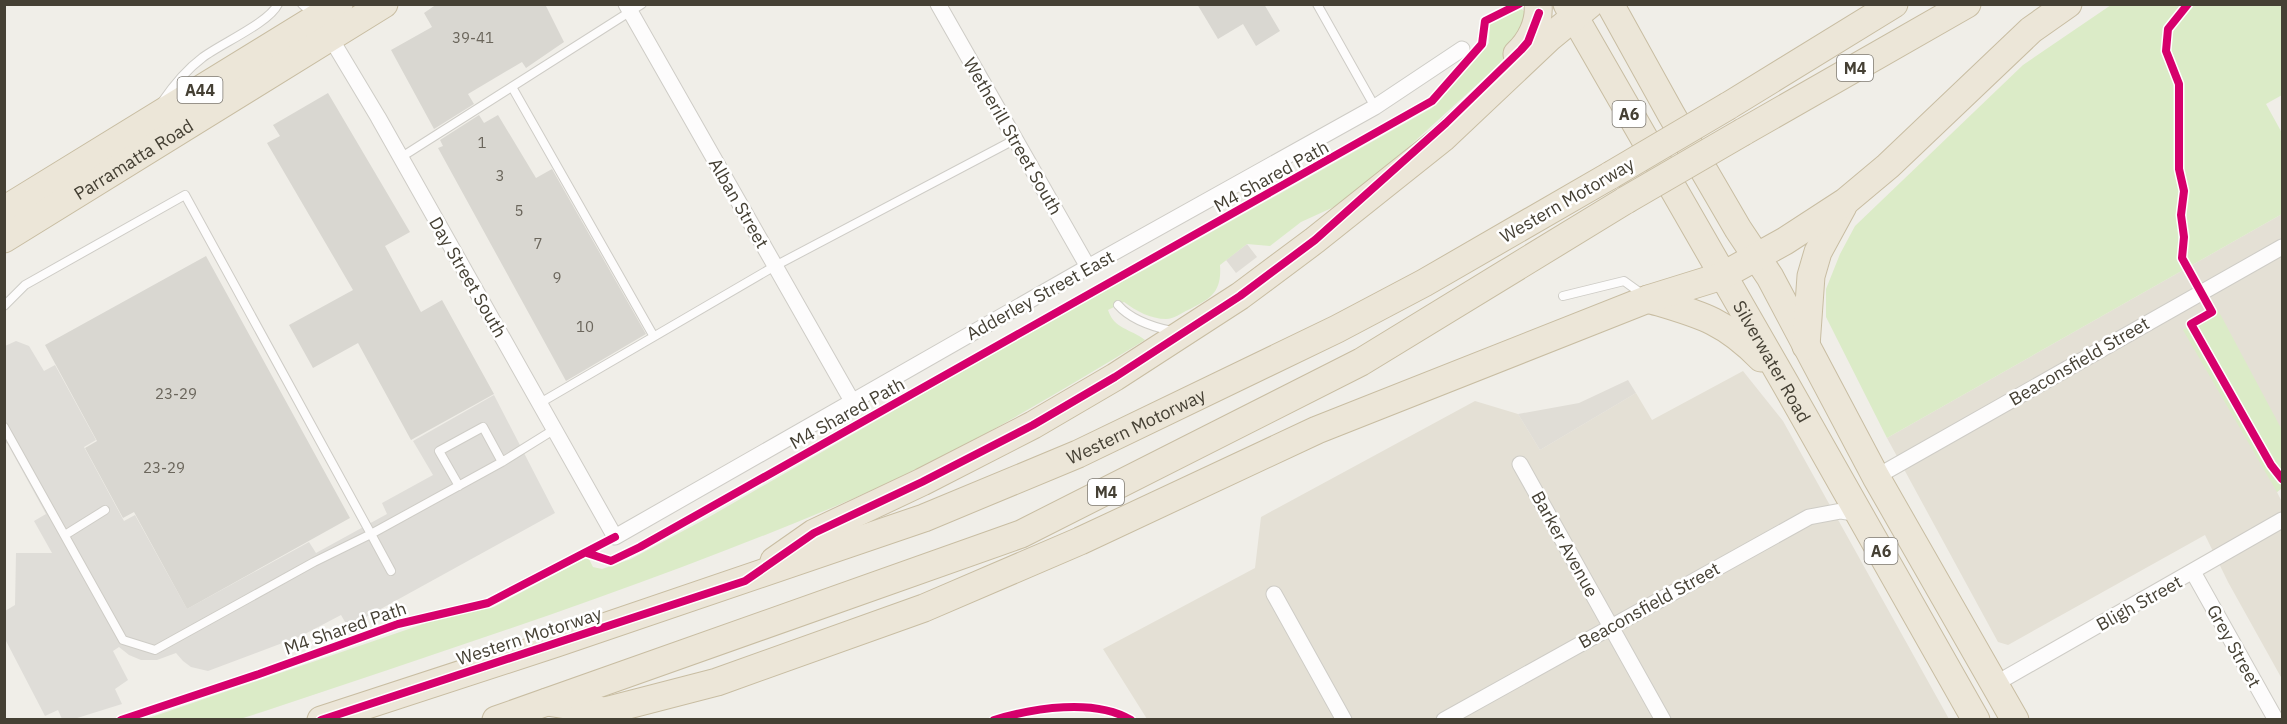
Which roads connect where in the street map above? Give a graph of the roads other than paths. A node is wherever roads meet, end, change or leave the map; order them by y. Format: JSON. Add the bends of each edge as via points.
{"nodes":[{"id":1,"x":278,"y":4,"type":"edge"},
{"id":2,"x":384,"y":4,"type":"edge"},
{"id":3,"x":938,"y":4,"type":"edge"},
{"id":4,"x":1317,"y":4,"type":"edge"},
{"id":5,"x":1538,"y":4,"type":"edge"},
{"id":6,"x":1610,"y":4,"type":"edge"},
{"id":7,"x":1894,"y":4,"type":"edge"},
{"id":8,"x":1967,"y":4,"type":"edge"},
{"id":9,"x":2068,"y":4,"type":"edge"},
{"id":10,"x":633,"y":7,"type":"edge"},
{"id":11,"x":1577,"y":9,"type":"edge"},
{"id":12,"x":322,"y":14,"type":"edge"},
{"id":13,"x":1462,"y":49,"type":"dead end"},
{"id":14,"x":512,"y":87,"type":"junction"},
{"id":15,"x":1375,"y":107,"type":"junction"},
{"id":16,"x":149,"y":121,"type":"junction"},
{"id":17,"x":1014,"y":140,"type":"junction"},
{"id":18,"x":400,"y":158,"type":"junction"},
{"id":19,"x":1845,"y":202,"type":"junction"},
{"id":20,"x":4,"y":210,"type":"edge"},
{"id":21,"x":4,"y":239,"type":"edge"},
{"id":22,"x":1315,"y":240,"type":"junction"},
{"id":23,"x":2283,"y":247,"type":"edge"},
{"id":24,"x":1757,"y":256,"type":"junction"},
{"id":25,"x":775,"y":266,"type":"junction"},
{"id":26,"x":1088,"y":267,"type":"junction"},
{"id":27,"x":1722,"y":276,"type":"junction"},
{"id":28,"x":1563,"y":296,"type":"dead end"},
{"id":29,"x":1648,"y":299,"type":"junction"},
{"id":30,"x":1118,"y":305,"type":"dead end"},
{"id":31,"x":4,"y":306,"type":"edge"},
{"id":32,"x":1182,"y":334,"type":"junction"},
{"id":33,"x":653,"y":335,"type":"junction"},
{"id":34,"x":1806,"y":347,"type":"junction"},
{"id":35,"x":1785,"y":382,"type":"junction"},
{"id":36,"x":852,"y":401,"type":"junction"},
{"id":37,"x":540,"y":403,"type":"junction"},
{"id":38,"x":4,"y":427,"type":"edge"},
{"id":39,"x":555,"y":429,"type":"junction"},
{"id":40,"x":502,"y":462,"type":"junction"},
{"id":41,"x":1520,"y":464,"type":"dead end"},
{"id":42,"x":1876,"y":477,"type":"junction"},
{"id":43,"x":459,"y":486,"type":"junction"},
{"id":44,"x":105,"y":510,"type":"dead end"},
{"id":45,"x":1860,"y":514,"type":"junction"},
{"id":46,"x":2283,"y":520,"type":"edge"},
{"id":47,"x":370,"y":534,"type":"junction"},
{"id":48,"x":65,"y":535,"type":"junction"},
{"id":49,"x":615,"y":537,"type":"joint"},
{"id":50,"x":391,"y":571,"type":"dead end"},
{"id":51,"x":2193,"y":572,"type":"junction"},
{"id":52,"x":745,"y":580,"type":"junction"},
{"id":53,"x":1274,"y":594,"type":"dead end"},
{"id":54,"x":1610,"y":626,"type":"junction"},
{"id":55,"x":1995,"y":684,"type":"junction"},
{"id":56,"x":548,"y":702,"type":"junction"},
{"id":57,"x":321,"y":720,"type":"edge"},
{"id":58,"x":496,"y":720,"type":"edge"},
{"id":59,"x":1344,"y":720,"type":"edge"},
{"id":60,"x":1444,"y":720,"type":"edge"},
{"id":61,"x":1663,"y":720,"type":"edge"},
{"id":62,"x":1976,"y":720,"type":"edge"},
{"id":63,"x":2015,"y":720,"type":"edge"},
{"id":64,"x":2276,"y":720,"type":"edge"}],
"edges":[{"from":1,"to":16,"type":"lane","via":[[267,17],[187,71]]},
{"from":2,"to":12,"type":"highway","name":"Parramatta Road","number":"A44"},
{"from":3,"to":17,"type":"street","name":"Wetherill Street South"},
{"from":4,"to":15,"type":"lane"},
{"from":5,"to":22,"type":"highway","via":[[1535,27],[1521,50]]},
{"from":6,"to":24,"type":"highway","name":"Silverwater Road","number":"A6"},
{"from":7,"to":52,"type":"highway","name":"Western Motorway","number":"M4","bridge":true,"via":[[1728,106],[1424,283],[1337,329],[1078,454],[924,518]]},
{"from":8,"to":56,"type":"highway","name":"Western Motorway","number":"M4","bridge":true,"via":[[1626,200],[1361,362],[1021,534]]},
{"from":9,"to":19,"type":"highway","via":[[2031,30]]},
{"from":10,"to":14,"type":"lane"},
{"from":10,"to":25,"type":"street","name":"Alban Street"},
{"from":11,"to":22,"type":"highway","via":[[1443,138]]},
{"from":11,"to":27,"type":"highway","name":"Silverwater Road","number":"A6"},
{"from":12,"to":16,"type":"highway","name":"Parramatta Road","number":"A44"},
{"from":12,"to":18,"type":"street","name":"Day Street South"},
{"from":12,"to":21,"type":"highway","name":"Parramatta Road","number":"A44"},
{"from":13,"to":15,"type":"street","name":"Adderley Street East"},
{"from":14,"to":18,"type":"lane"},
{"from":14,"to":33,"type":"lane"},
{"from":15,"to":26,"type":"street","name":"Adderley Street East"},
{"from":16,"to":20,"type":"highway","name":"Parramatta Road","number":"A44"},
{"from":17,"to":25,"type":"lane"},
{"from":17,"to":26,"type":"street","name":"Wetherill Street South"},
{"from":18,"to":37,"type":"street","name":"Day Street South"},
{"from":19,"to":24,"type":"highway"},
{"from":19,"to":34,"type":"highway","via":[[1818,252],[1811,276]]},
{"from":22,"to":32,"type":"highway"},
{"from":23,"to":42,"type":"street","name":"Beaconsfield Street"},
{"from":24,"to":27,"type":"highway"},
{"from":24,"to":34,"type":"highway","name":"Silverwater Road","number":"A6"},
{"from":25,"to":33,"type":"lane"},
{"from":25,"to":36,"type":"street","name":"Alban Street"},
{"from":26,"to":36,"type":"street","name":"Adderley Street East"},
{"from":27,"to":29,"type":"highway"},
{"from":27,"to":35,"type":"highway","name":"Silverwater Road","number":"A6"},
{"from":28,"to":29,"type":"lane","via":[[1624,281]]},
{"from":29,"to":35,"type":"highway","via":[[1730,330]]},
{"from":29,"to":56,"type":"highway","via":[[1317,430],[1080,541],[924,608],[717,682],[605,711]]},
{"from":30,"to":32,"type":"lane","via":[[1124,313],[1148,324]]},
{"from":31,"to":47,"type":"lane","via":[[25,285],[186,195]]},
{"from":32,"to":52,"type":"highway","via":[[1033,425],[814,533]]},
{"from":33,"to":37,"type":"lane"},
{"from":34,"to":42,"type":"highway","name":"Silverwater Road","number":"A6"},
{"from":35,"to":45,"type":"highway","name":"Silverwater Road","number":"A6"},
{"from":36,"to":49,"type":"street","name":"Adderley Street East"},
{"from":37,"to":39,"type":"street","name":"Day Street South"},
{"from":38,"to":48,"type":"lane"},
{"from":39,"to":40,"type":"lane"},
{"from":39,"to":49,"type":"street","name":"Day Street South"},
{"from":40,"to":43,"type":"lane"},
{"from":40,"to":43,"type":"lane","via":[[483,427],[456,441],[439,451]]},
{"from":41,"to":54,"type":"street","name":"Barker Avenue"},
{"from":42,"to":55,"type":"highway","name":"Silverwater Road","number":"A6"},
{"from":43,"to":47,"type":"lane"},
{"from":44,"to":48,"type":"lane"},
{"from":45,"to":54,"type":"street","name":"Beaconsfield Street","via":[[1841,511],[1809,517]]},
{"from":45,"to":62,"type":"highway","name":"Silverwater Road","number":"A6"},
{"from":46,"to":51,"type":"street","name":"Bligh Street"},
{"from":47,"to":48,"type":"lane","via":[[155,650],[123,639]]},
{"from":47,"to":50,"type":"lane"},
{"from":51,"to":55,"type":"street","name":"Bligh Street"},
{"from":51,"to":64,"type":"street","name":"Grey Street"},
{"from":52,"to":57,"type":"highway","name":"Western Motorway","number":"M4"},
{"from":53,"to":59,"type":"street"},
{"from":54,"to":60,"type":"street","name":"Beaconsfield Street"},
{"from":54,"to":61,"type":"street","name":"Barker Avenue"},
{"from":55,"to":63,"type":"highway","name":"Silverwater Road","number":"A6"},
{"from":56,"to":58,"type":"highway","name":"Western Motorway","number":"M4"}]}
